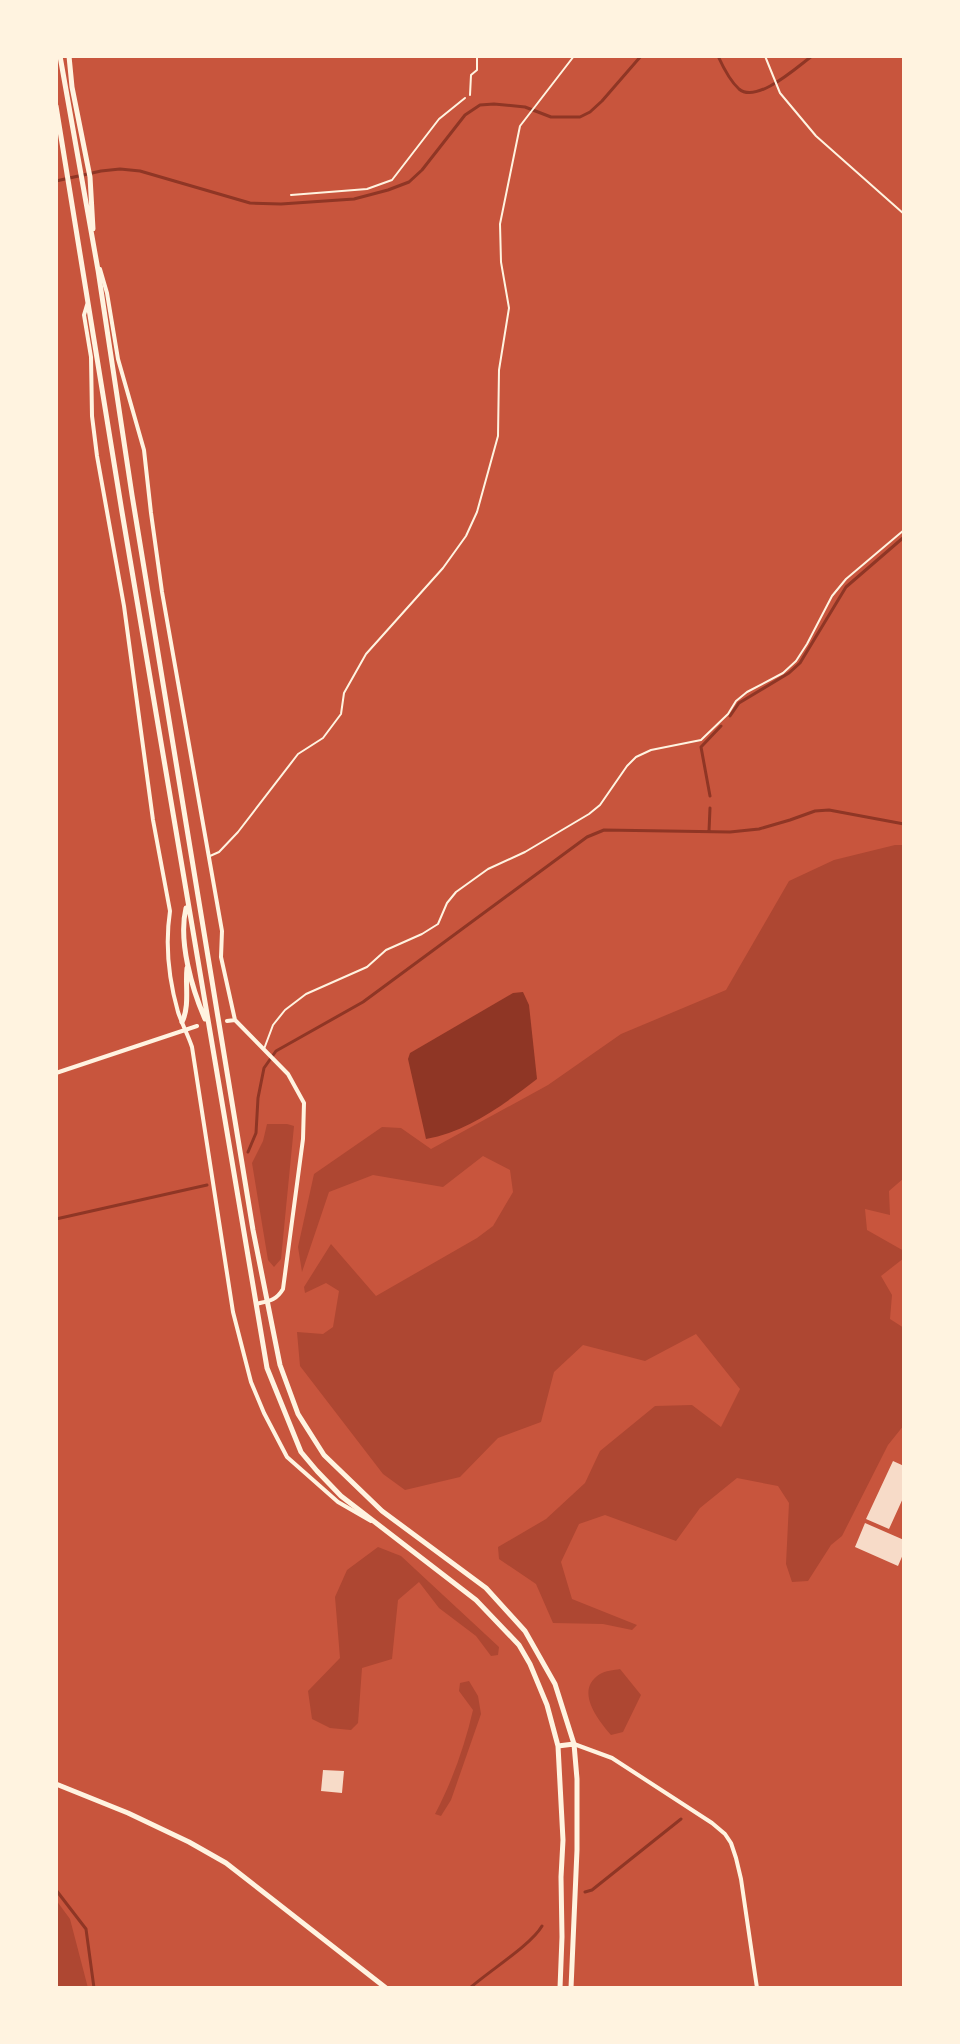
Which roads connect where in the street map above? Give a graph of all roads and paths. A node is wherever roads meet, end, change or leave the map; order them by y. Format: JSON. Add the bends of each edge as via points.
{"nodes":[{"id":1,"x":60,"y":56,"type":"edge"},
{"id":2,"x":69,"y":56,"type":"edge"},
{"id":3,"x":477,"y":56,"type":"edge"},
{"id":4,"x":574,"y":56,"type":"edge"},
{"id":5,"x":765,"y":56,"type":"edge"},
{"id":6,"x":470,"y":95,"type":"joint"},
{"id":7,"x":56,"y":106,"type":"edge"},
{"id":8,"x":56,"y":139,"type":"edge"},
{"id":9,"x":63,"y":152,"type":"junction"},
{"id":10,"x":291,"y":195,"type":"dead end"},
{"id":11,"x":904,"y":214,"type":"edge"},
{"id":12,"x":95,"y":254,"type":"junction"},
{"id":13,"x":88,"y":303,"type":"junction"},
{"id":14,"x":904,"y":530,"type":"edge"},
{"id":15,"x":209,"y":857,"type":"junction"},
{"id":16,"x":187,"y":904,"type":"junction"},
{"id":17,"x":187,"y":959,"type":"junction"},
{"id":18,"x":235,"y":1020,"type":"junction"},
{"id":19,"x":227,"y":1021,"type":"dead end"},
{"id":20,"x":182,"y":1022,"type":"junction"},
{"id":21,"x":197,"y":1026,"type":"dead end"},
{"id":22,"x":208,"y":1028,"type":"junction"},
{"id":23,"x":186,"y":1029,"type":"junction"},
{"id":24,"x":264,"y":1050,"type":"junction"},
{"id":25,"x":56,"y":1073,"type":"edge"},
{"id":26,"x":267,"y":1301,"type":"junction"},
{"id":27,"x":256,"y":1304,"type":"junction"},
{"id":28,"x":387,"y":1531,"type":"junction"},
{"id":29,"x":574,"y":1744,"type":"junction"},
{"id":30,"x":558,"y":1746,"type":"junction"},
{"id":31,"x":56,"y":1784,"type":"edge"},
{"id":32,"x":386,"y":1988,"type":"edge"},
{"id":33,"x":560,"y":1988,"type":"edge"},
{"id":34,"x":571,"y":1988,"type":"edge"},
{"id":35,"x":757,"y":1988,"type":"edge"}],
"edges":[{"from":1,"to":12,"type":"street"},
{"from":2,"to":12,"type":"street","via":[[90,177]]},
{"from":3,"to":6,"type":"lane"},
{"from":4,"to":15,"type":"lane","via":[[520,126],[500,224],[509,308],[499,370],[498,436],[477,512],[443,568],[366,654],[344,693],[341,714],[323,738],[298,754],[238,832]]},
{"from":5,"to":11,"type":"lane","via":[[780,93],[816,136]]},
{"from":6,"to":10,"type":"path","via":[[439,119],[392,180],[367,189]]},
{"from":7,"to":9,"type":"street"},
{"from":8,"to":9,"type":"street"},
{"from":9,"to":13,"type":"street"},
{"from":12,"to":15,"type":"street","via":[[144,450],[162,592]]},
{"from":12,"to":26,"type":"street"},
{"from":13,"to":16,"type":"street"},
{"from":13,"to":20,"type":"street","via":[[84,315],[97,456],[128,628],[170,911],[169,966]]},
{"from":14,"to":24,"type":"lane","via":[[846,579],[796,661],[736,701],[701,740],[636,757],[600,805],[456,892],[438,924],[285,1010]]},
{"from":15,"to":18,"type":"street"},
{"from":16,"to":17,"type":"street"},
{"from":16,"to":22,"type":"street"},
{"from":17,"to":20,"type":"street"},
{"from":17,"to":22,"type":"street"},
{"from":18,"to":19,"type":"street"},
{"from":18,"to":24,"type":"street"},
{"from":20,"to":23,"type":"street"},
{"from":21,"to":23,"type":"street"},
{"from":22,"to":27,"type":"street"},
{"from":23,"to":25,"type":"street"},
{"from":23,"to":28,"type":"street","via":[[233,1312],[251,1382],[287,1457],[338,1502]]},
{"from":24,"to":26,"type":"street","via":[[288,1074],[304,1103],[305,1121],[283,1289]]},
{"from":26,"to":27,"type":"street"},
{"from":26,"to":29,"type":"street","via":[[280,1365],[310,1435],[382,1511],[507,1609],[555,1684]]},
{"from":27,"to":28,"type":"street","via":[[267,1368],[301,1452],[341,1496]]},
{"from":28,"to":30,"type":"street","via":[[476,1600],[519,1645],[539,1684]]},
{"from":29,"to":30,"type":"street"},
{"from":29,"to":34,"type":"street","via":[[578,1807]]},
{"from":29,"to":35,"type":"street","via":[[612,1758],[725,1834],[741,1879]]},
{"from":30,"to":33,"type":"street","via":[[563,1840]]},
{"from":31,"to":32,"type":"street","via":[[128,1813],[226,1863]]}]}
